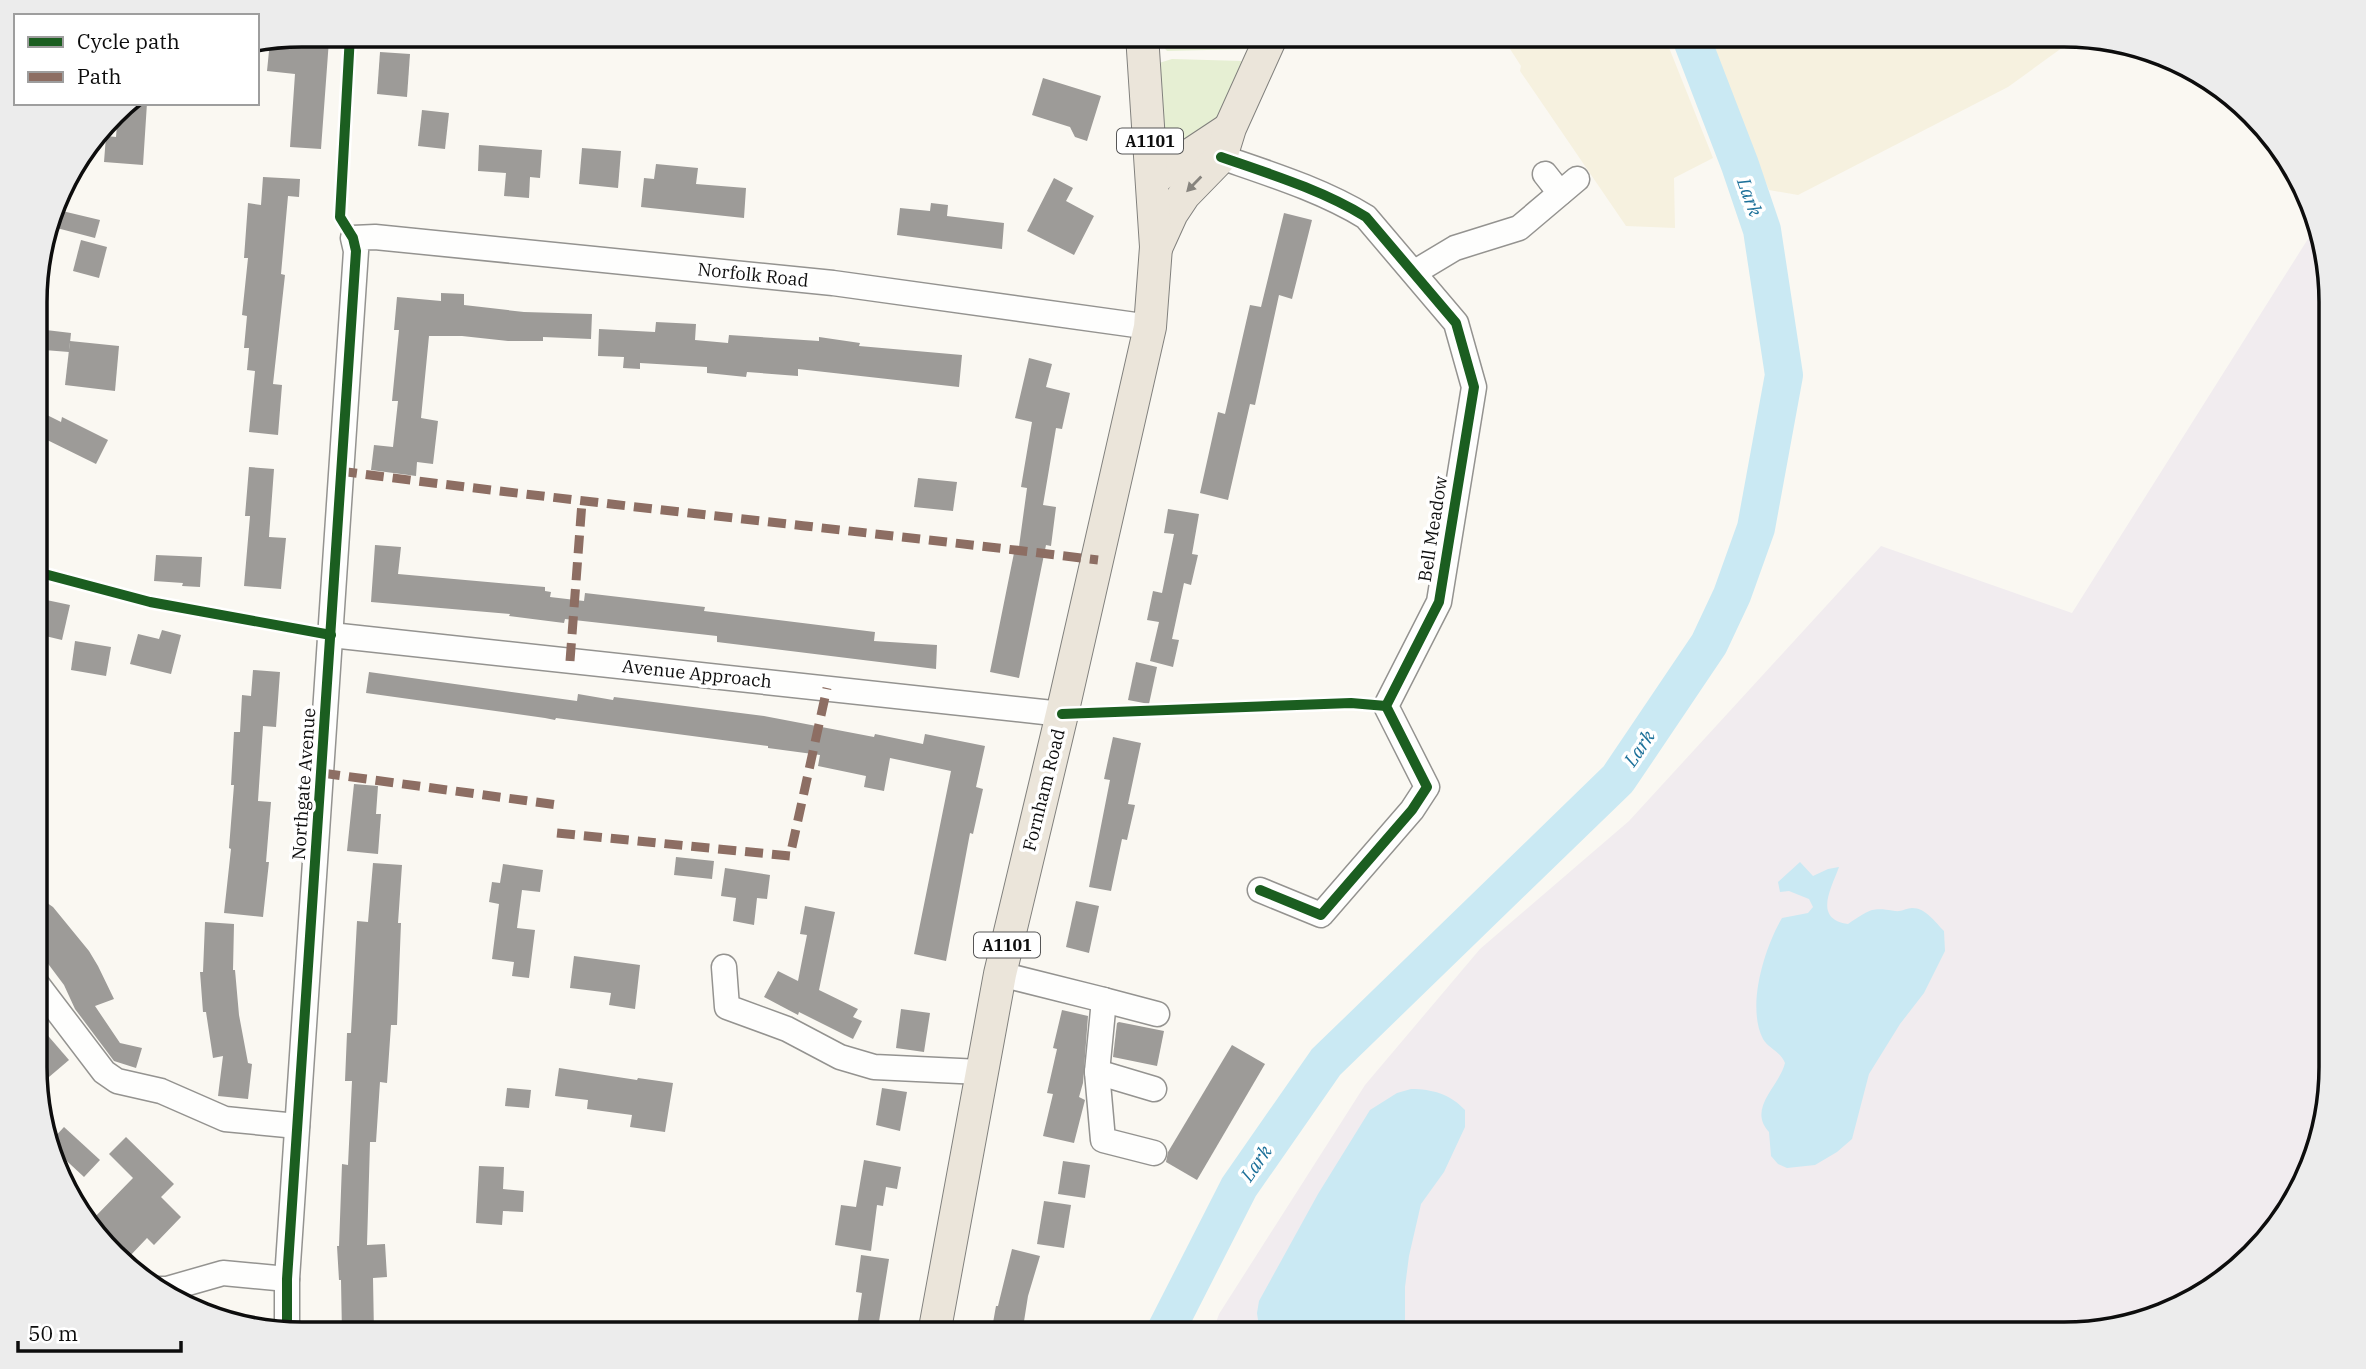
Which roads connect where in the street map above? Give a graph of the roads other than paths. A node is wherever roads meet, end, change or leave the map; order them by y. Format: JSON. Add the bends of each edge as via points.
{"nodes":[{"id":1,"x":1143,"y":47,"type":"edge"},
{"id":2,"x":1267,"y":47,"type":"edge"},
{"id":3,"x":1226,"y":143,"type":"junction"},
{"id":4,"x":1545,"y":174,"type":"dead end"},
{"id":5,"x":1152,"y":180,"type":"junction"},
{"id":6,"x":353,"y":238,"type":"joint"},
{"id":7,"x":1156,"y":247,"type":"junction"},
{"id":8,"x":1415,"y":272,"type":"junction"},
{"id":9,"x":1150,"y":327,"type":"junction"},
{"id":10,"x":331,"y":635,"type":"junction"},
{"id":11,"x":1062,"y":714,"type":"junction"},
{"id":12,"x":1260,"y":890,"type":"dead end"},
{"id":13,"x":724,"y":967,"type":"dead end"},
{"id":14,"x":1000,"y":974,"type":"junction"},
{"id":15,"x":47,"y":997,"type":"edge"},
{"id":16,"x":1104,"y":1000,"type":"junction"},
{"id":17,"x":1157,"y":1014,"type":"dead end"},
{"id":18,"x":981,"y":1072,"type":"junction"},
{"id":19,"x":1097,"y":1072,"type":"junction"},
{"id":20,"x":1154,"y":1089,"type":"dead end"},
{"id":21,"x":297,"y":1126,"type":"junction"},
{"id":22,"x":1154,"y":1153,"type":"dead end"},
{"id":23,"x":287,"y":1279,"type":"junction"},
{"id":24,"x":174,"y":1287,"type":"edge"},
{"id":25,"x":287,"y":1321,"type":"edge"},
{"id":26,"x":936,"y":1322,"type":"edge"}],
"edges":[{"from":1,"to":5,"type":"main road","name":"Fornham Road","number":"A1101"},
{"from":2,"to":3,"type":"main road","name":"Fornham Road","number":"A1101"},
{"from":3,"to":5,"type":"main road","number":"A1101"},
{"from":3,"to":7,"type":"main road","name":"Fornham Road","number":"A1101","one_way":true,"via":[[1184,195]]},
{"from":3,"to":8,"type":"street","name":"Bell Meadow","via":[[1366,217]]},
{"from":4,"to":8,"type":"street","via":[[1569,186],[1519,228],[1455,248]]},
{"from":5,"to":7,"type":"main road","name":"Fornham Road","number":"A1101"},
{"from":6,"to":9,"type":"street","name":"Norfolk Road","via":[[833,283]]},
{"from":6,"to":10,"type":"street","name":"Northgate Avenue","via":[[356,251]]},
{"from":7,"to":9,"type":"main road","name":"Fornham Road","number":"A1101"},
{"from":8,"to":12,"type":"street","name":"Bell Meadow","via":[[1456,323],[1474,387],[1439,602],[1387,706],[1427,787],[1321,915]]},
{"from":9,"to":11,"type":"main road","name":"Fornham Road","number":"A1101"},
{"from":10,"to":11,"type":"street","name":"Avenue Approach"},
{"from":10,"to":21,"type":"street","name":"Northgate Avenue"},
{"from":11,"to":14,"type":"main road","name":"Fornham Road","number":"A1101"},
{"from":13,"to":18,"type":"street","via":[[727,1007],[787,1029],[840,1057],[874,1067]]},
{"from":14,"to":16,"type":"street"},
{"from":14,"to":18,"type":"main road","name":"Fornham Road","number":"A1101"},
{"from":15,"to":21,"type":"street","via":[[104,1072],[117,1081],[161,1091],[225,1119]]},
{"from":16,"to":17,"type":"street"},
{"from":16,"to":19,"type":"street"},
{"from":18,"to":26,"type":"main road","name":"Fornham Road","number":"A1101"},
{"from":19,"to":20,"type":"street"},
{"from":19,"to":22,"type":"street","via":[[1102,1140]]},
{"from":21,"to":23,"type":"street","name":"Northgate Avenue"},
{"from":23,"to":24,"type":"street","via":[[223,1273]]},
{"from":23,"to":25,"type":"street","name":"Northgate Avenue"}]}
